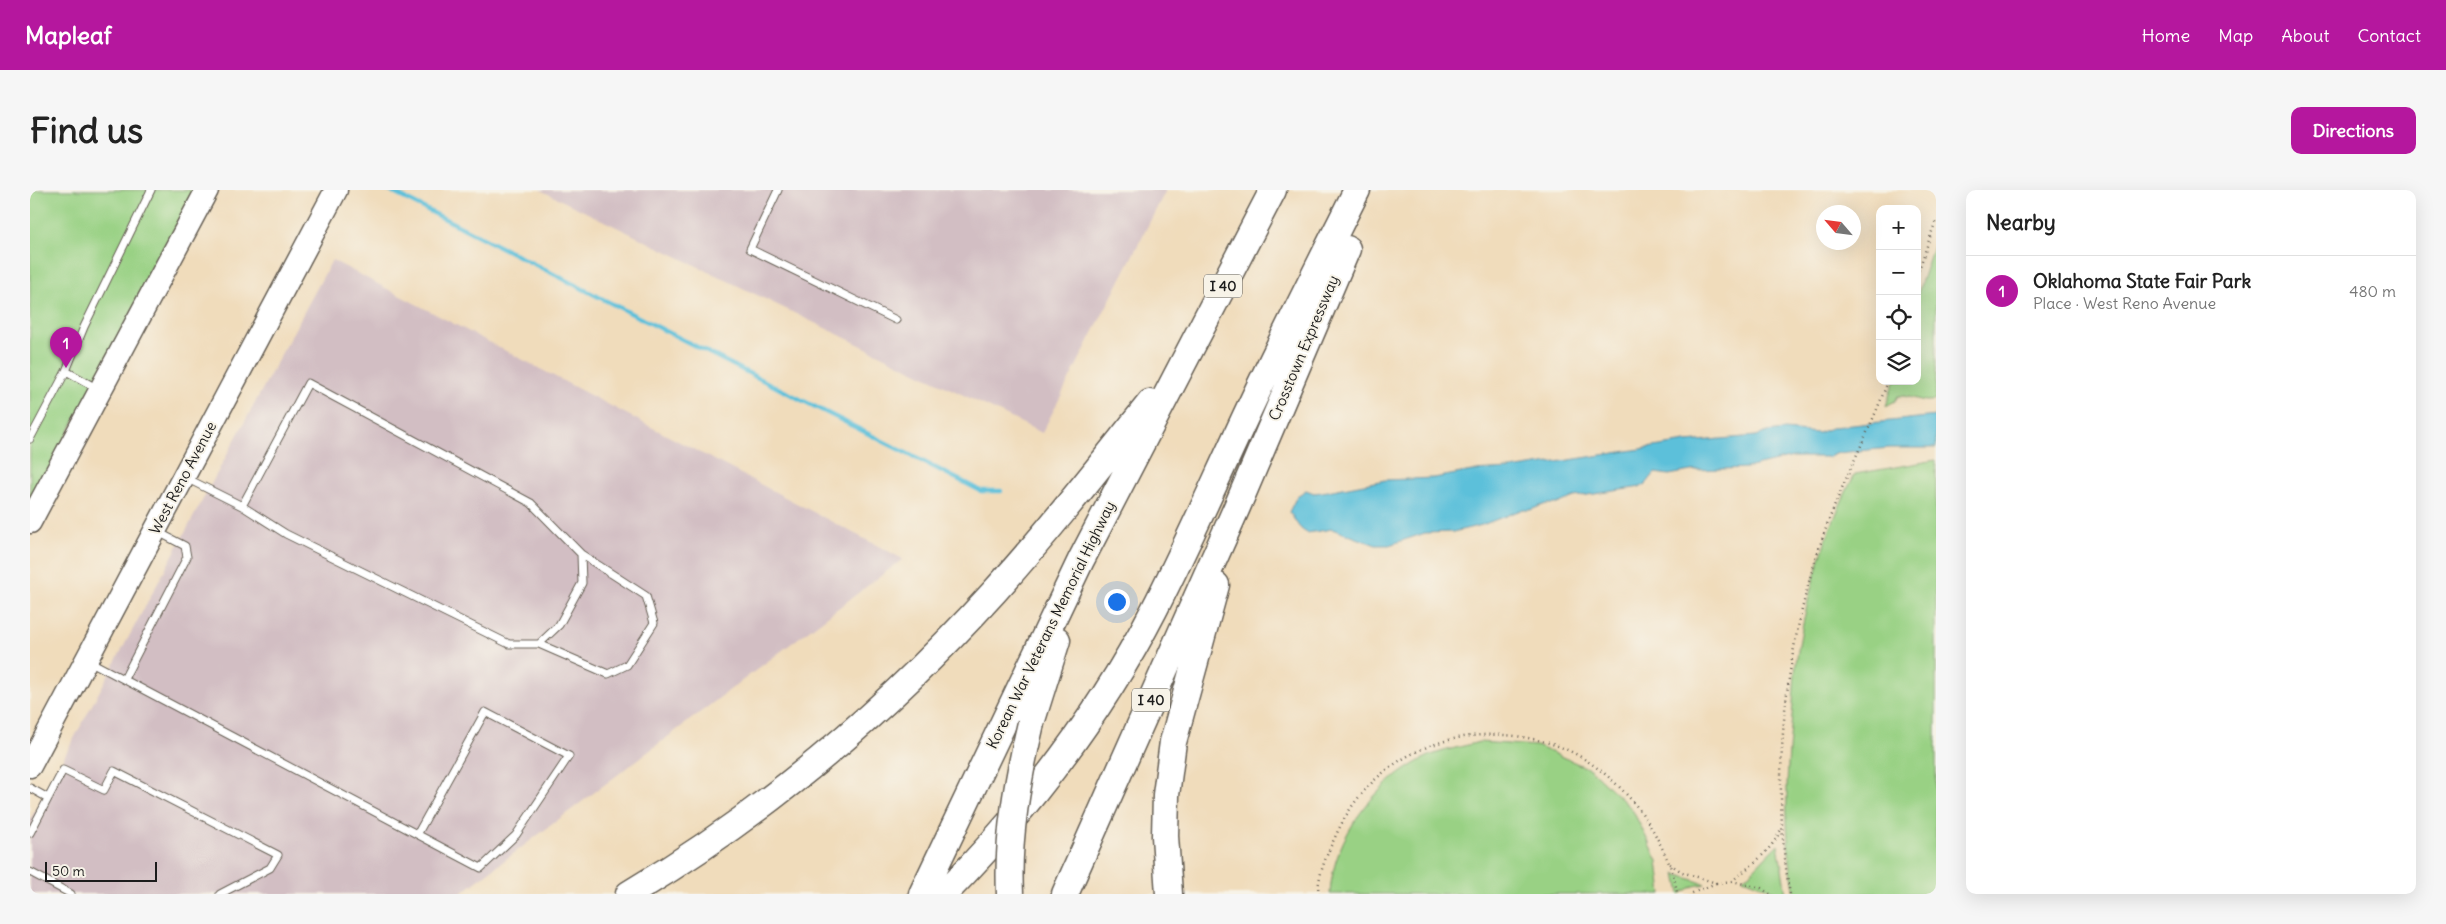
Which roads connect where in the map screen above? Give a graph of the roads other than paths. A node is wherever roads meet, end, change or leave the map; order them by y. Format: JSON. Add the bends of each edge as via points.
{"nodes":[{"id":1,"x":151,"y":190,"type":"edge"},
{"id":2,"x":208,"y":190,"type":"edge"},
{"id":3,"x":336,"y":190,"type":"edge"},
{"id":4,"x":778,"y":190,"type":"edge"},
{"id":5,"x":1273,"y":190,"type":"edge"},
{"id":6,"x":1357,"y":190,"type":"edge"},
{"id":7,"x":1373,"y":190,"type":"edge"},
{"id":8,"x":896,"y":320,"type":"dead end"},
{"id":9,"x":1185,"y":359,"type":"junction"},
{"id":10,"x":66,"y":371,"type":"junction"},
{"id":11,"x":101,"y":390,"type":"junction"},
{"id":12,"x":30,"y":439,"type":"edge"},
{"id":13,"x":184,"y":477,"type":"junction"},
{"id":14,"x":242,"y":506,"type":"junction"},
{"id":15,"x":1237,"y":507,"type":"junction"},
{"id":16,"x":30,"y":522,"type":"edge"},
{"id":17,"x":155,"y":531,"type":"junction"},
{"id":18,"x":581,"y":554,"type":"junction"},
{"id":19,"x":1082,"y":560,"type":"junction"},
{"id":20,"x":539,"y":644,"type":"junction"},
{"id":21,"x":86,"y":660,"type":"junction"},
{"id":22,"x":124,"y":679,"type":"junction"},
{"id":23,"x":30,"y":766,"type":"edge"},
{"id":24,"x":30,"y":788,"type":"edge"},
{"id":25,"x":48,"y":798,"type":"junction"},
{"id":26,"x":30,"y":833,"type":"edge"},
{"id":27,"x":418,"y":833,"type":"junction"},
{"id":28,"x":30,"y":872,"type":"edge"},
{"id":29,"x":71,"y":894,"type":"edge"},
{"id":30,"x":220,"y":894,"type":"edge"},
{"id":31,"x":629,"y":894,"type":"edge"},
{"id":32,"x":922,"y":894,"type":"edge"},
{"id":33,"x":944,"y":894,"type":"edge"},
{"id":34,"x":1010,"y":894,"type":"edge"},
{"id":35,"x":1065,"y":894,"type":"edge"},
{"id":36,"x":1169,"y":894,"type":"edge"}],
"edges":[{"from":1,"to":10,"type":"lane"},
{"from":2,"to":11,"type":"main road"},
{"from":3,"to":13,"type":"main road","name":"West Reno Avenue"},
{"from":4,"to":8,"type":"lane","via":[[750,249]]},
{"from":5,"to":9,"type":"highway","number":"I 40"},
{"from":6,"to":33,"type":"highway","via":[[1154,611],[1120,669],[1075,739],[1030,800],[1006,830]]},
{"from":7,"to":15,"type":"highway","name":"Crosstown Expressway","number":"I 40"},
{"from":9,"to":19,"type":"highway","name":"Korean War Veterans Memorial Highway","number":"I 40"},
{"from":9,"to":31,"type":"highway","via":[[1030,551],[919,670],[802,773],[704,846]]},
{"from":10,"to":11,"type":"lane"},
{"from":10,"to":12,"type":"lane"},
{"from":11,"to":16,"type":"main road"},
{"from":13,"to":14,"type":"lane"},
{"from":13,"to":17,"type":"main road","name":"West Reno Avenue"},
{"from":14,"to":18,"type":"lane","via":[[308,383],[531,503]]},
{"from":14,"to":20,"type":"lane","via":[[286,534],[509,644]]},
{"from":15,"to":35,"type":"highway","number":"I 40"},
{"from":15,"to":36,"type":"highway","via":[[1173,742],[1166,795]]},
{"from":17,"to":21,"type":"main road","name":"West Reno Avenue"},
{"from":17,"to":22,"type":"lane","via":[[185,546],[187,557]]},
{"from":18,"to":20,"type":"lane","via":[[582,583],[559,626]]},
{"from":18,"to":20,"type":"lane","via":[[646,596],[654,623],[627,665],[608,674]]},
{"from":19,"to":32,"type":"highway","name":"Korean War Veterans Memorial Highway","number":"I 40"},
{"from":19,"to":34,"type":"highway","bridge":true,"via":[[1031,723],[1017,793]]},
{"from":21,"to":22,"type":"lane"},
{"from":21,"to":23,"type":"main road","name":"West Reno Avenue"},
{"from":22,"to":27,"type":"lane"},
{"from":24,"to":25,"type":"lane"},
{"from":25,"to":26,"type":"lane"},
{"from":25,"to":30,"type":"lane","via":[[63,770],[104,790],[114,771],[278,855],[270,868]]},
{"from":27,"to":27,"type":"lane","via":[[481,868],[516,835],[569,756],[485,712]]},
{"from":28,"to":29,"type":"lane"}]}
